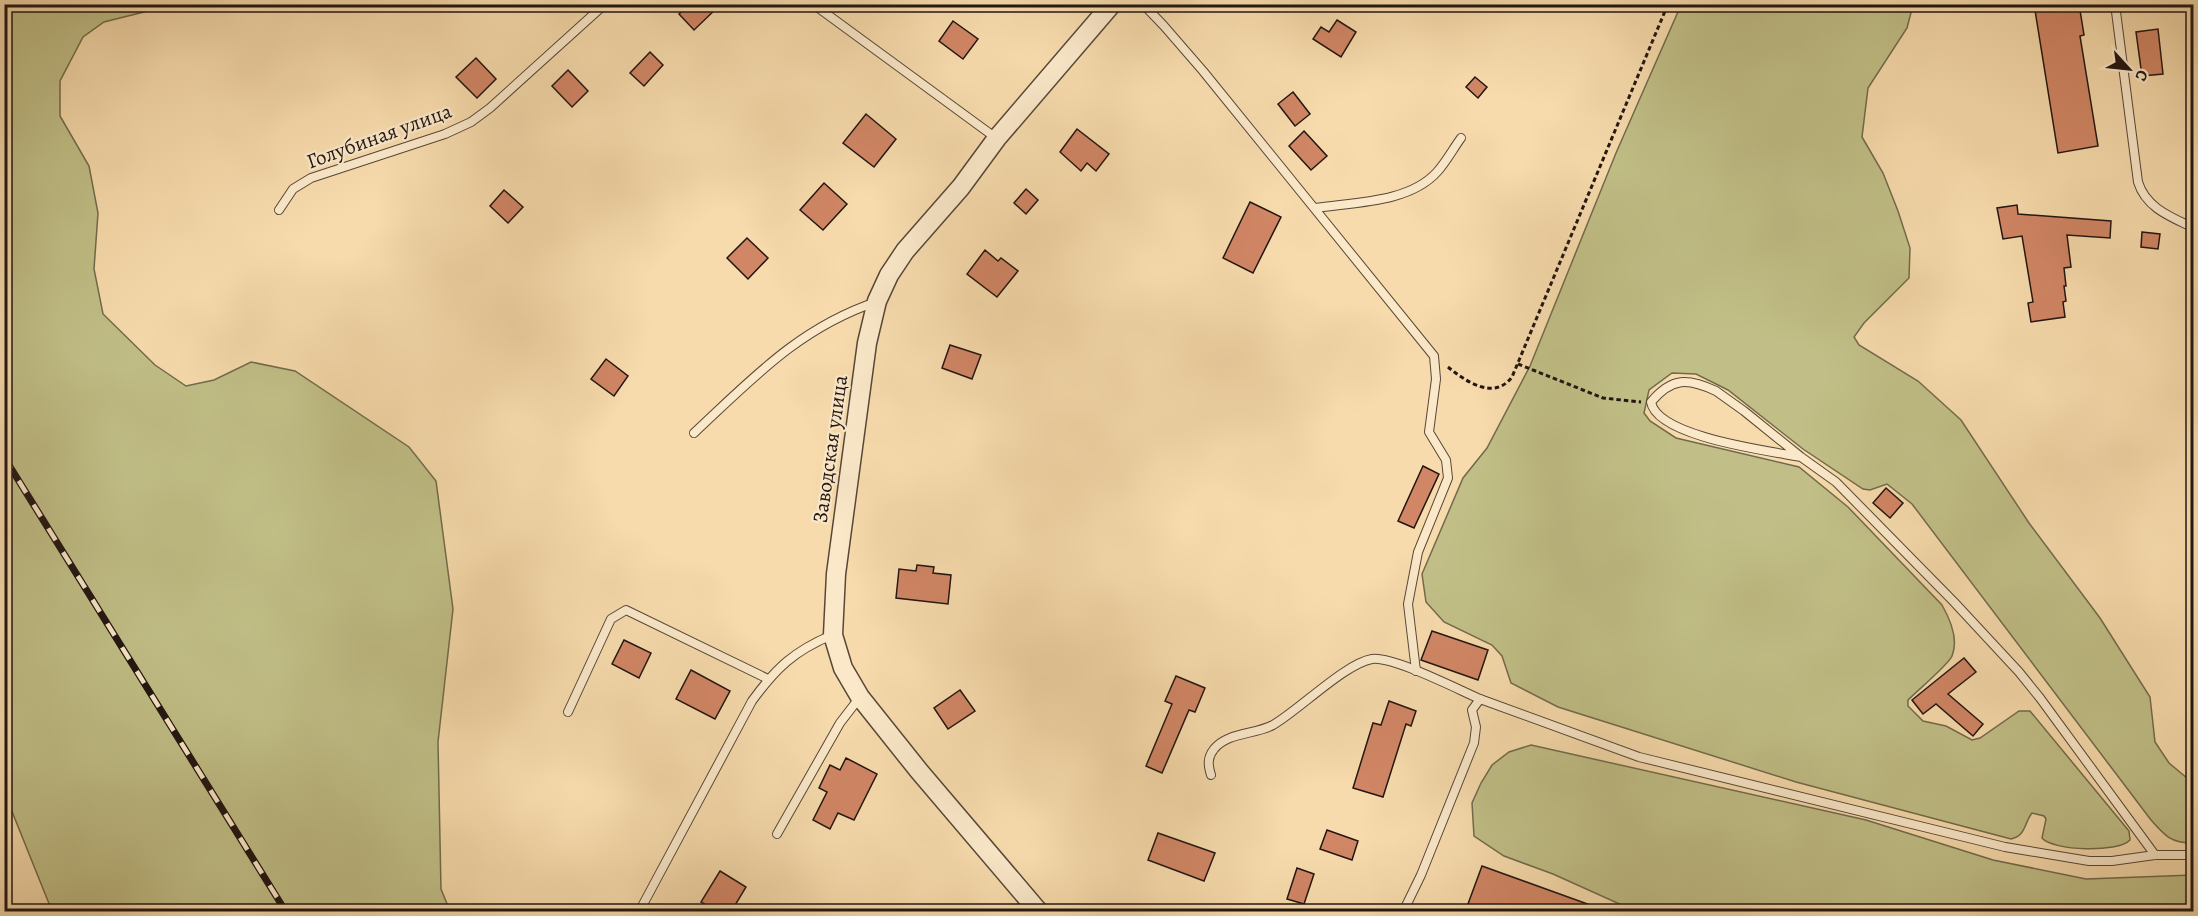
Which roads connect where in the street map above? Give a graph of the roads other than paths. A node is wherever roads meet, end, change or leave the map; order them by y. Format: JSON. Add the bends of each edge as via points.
{"nodes":[{"id":1,"x":604,"y":4,"type":"edge"},
{"id":2,"x":813,"y":4,"type":"edge"},
{"id":3,"x":1112,"y":4,"type":"edge"},
{"id":4,"x":1143,"y":4,"type":"edge"},
{"id":5,"x":2115,"y":4,"type":"edge"},
{"id":6,"x":997,"y":138,"type":"junction"},
{"id":7,"x":1461,"y":138,"type":"dead end"},
{"id":8,"x":1315,"y":208,"type":"junction"},
{"id":9,"x":279,"y":210,"type":"dead end"},
{"id":10,"x":2193,"y":228,"type":"edge"},
{"id":11,"x":878,"y":301,"type":"junction"},
{"id":12,"x":694,"y":433,"type":"dead end"},
{"id":13,"x":1801,"y":458,"type":"junction"},
{"id":14,"x":833,"y":635,"type":"junction"},
{"id":15,"x":1416,"y":671,"type":"junction"},
{"id":16,"x":768,"y":679,"type":"junction"},
{"id":17,"x":860,"y":697,"type":"junction"},
{"id":18,"x":1480,"y":699,"type":"junction"},
{"id":19,"x":568,"y":712,"type":"dead end"},
{"id":20,"x":1211,"y":775,"type":"dead end"},
{"id":21,"x":777,"y":834,"type":"dead end"},
{"id":22,"x":2155,"y":855,"type":"junction"},
{"id":23,"x":2193,"y":855,"type":"edge"},
{"id":24,"x":639,"y":912,"type":"edge"},
{"id":25,"x":1039,"y":912,"type":"edge"},
{"id":26,"x":1403,"y":912,"type":"edge"}],
"edges":[{"from":1,"to":9,"type":"lane","name":"Голубиная улица","via":[[471,122],[311,178],[293,189]]},
{"from":2,"to":6,"type":"lane"},
{"from":3,"to":6,"type":"street","name":"Заводская улица"},
{"from":4,"to":8,"type":"lane","via":[[1191,56]]},
{"from":5,"to":10,"type":"lane","via":[[2141,193],[2147,202]]},
{"from":6,"to":11,"type":"street","name":"Заводская улица","via":[[905,251]]},
{"from":7,"to":8,"type":"lane","via":[[1437,171],[1414,188],[1396,196]]},
{"from":8,"to":15,"type":"lane","via":[[1434,356],[1436,379],[1429,432],[1446,460],[1448,478],[1418,552],[1407,604]]},
{"from":11,"to":12,"type":"lane","via":[[822,324],[802,337]]},
{"from":11,"to":14,"type":"street","name":"Заводская улица","via":[[867,343],[839,550]]},
{"from":13,"to":13,"type":"lane","via":[[1695,435],[1662,419],[1651,402],[1661,390],[1679,382],[1706,386],[1734,403]]},
{"from":13,"to":22,"type":"lane","via":[[1848,493],[2019,672]]},
{"from":14,"to":16,"type":"lane","via":[[793,655]]},
{"from":14,"to":17,"type":"street","name":"Заводская улица","via":[[843,668]]},
{"from":15,"to":18,"type":"lane"},
{"from":15,"to":20,"type":"lane","via":[[1374,659],[1354,666],[1271,726],[1224,741],[1213,750],[1208,762]]},
{"from":16,"to":19,"type":"lane","via":[[626,610],[610,619]]},
{"from":16,"to":24,"type":"lane","via":[[752,701]]},
{"from":17,"to":21,"type":"lane","via":[[840,723]]},
{"from":17,"to":25,"type":"street","name":"Заводская улица"},
{"from":18,"to":22,"type":"lane","via":[[1639,757],[2005,847],[2089,861]]},
{"from":18,"to":26,"type":"lane","via":[[1472,710],[1474,743]]},
{"from":22,"to":23,"type":"lane"}]}
